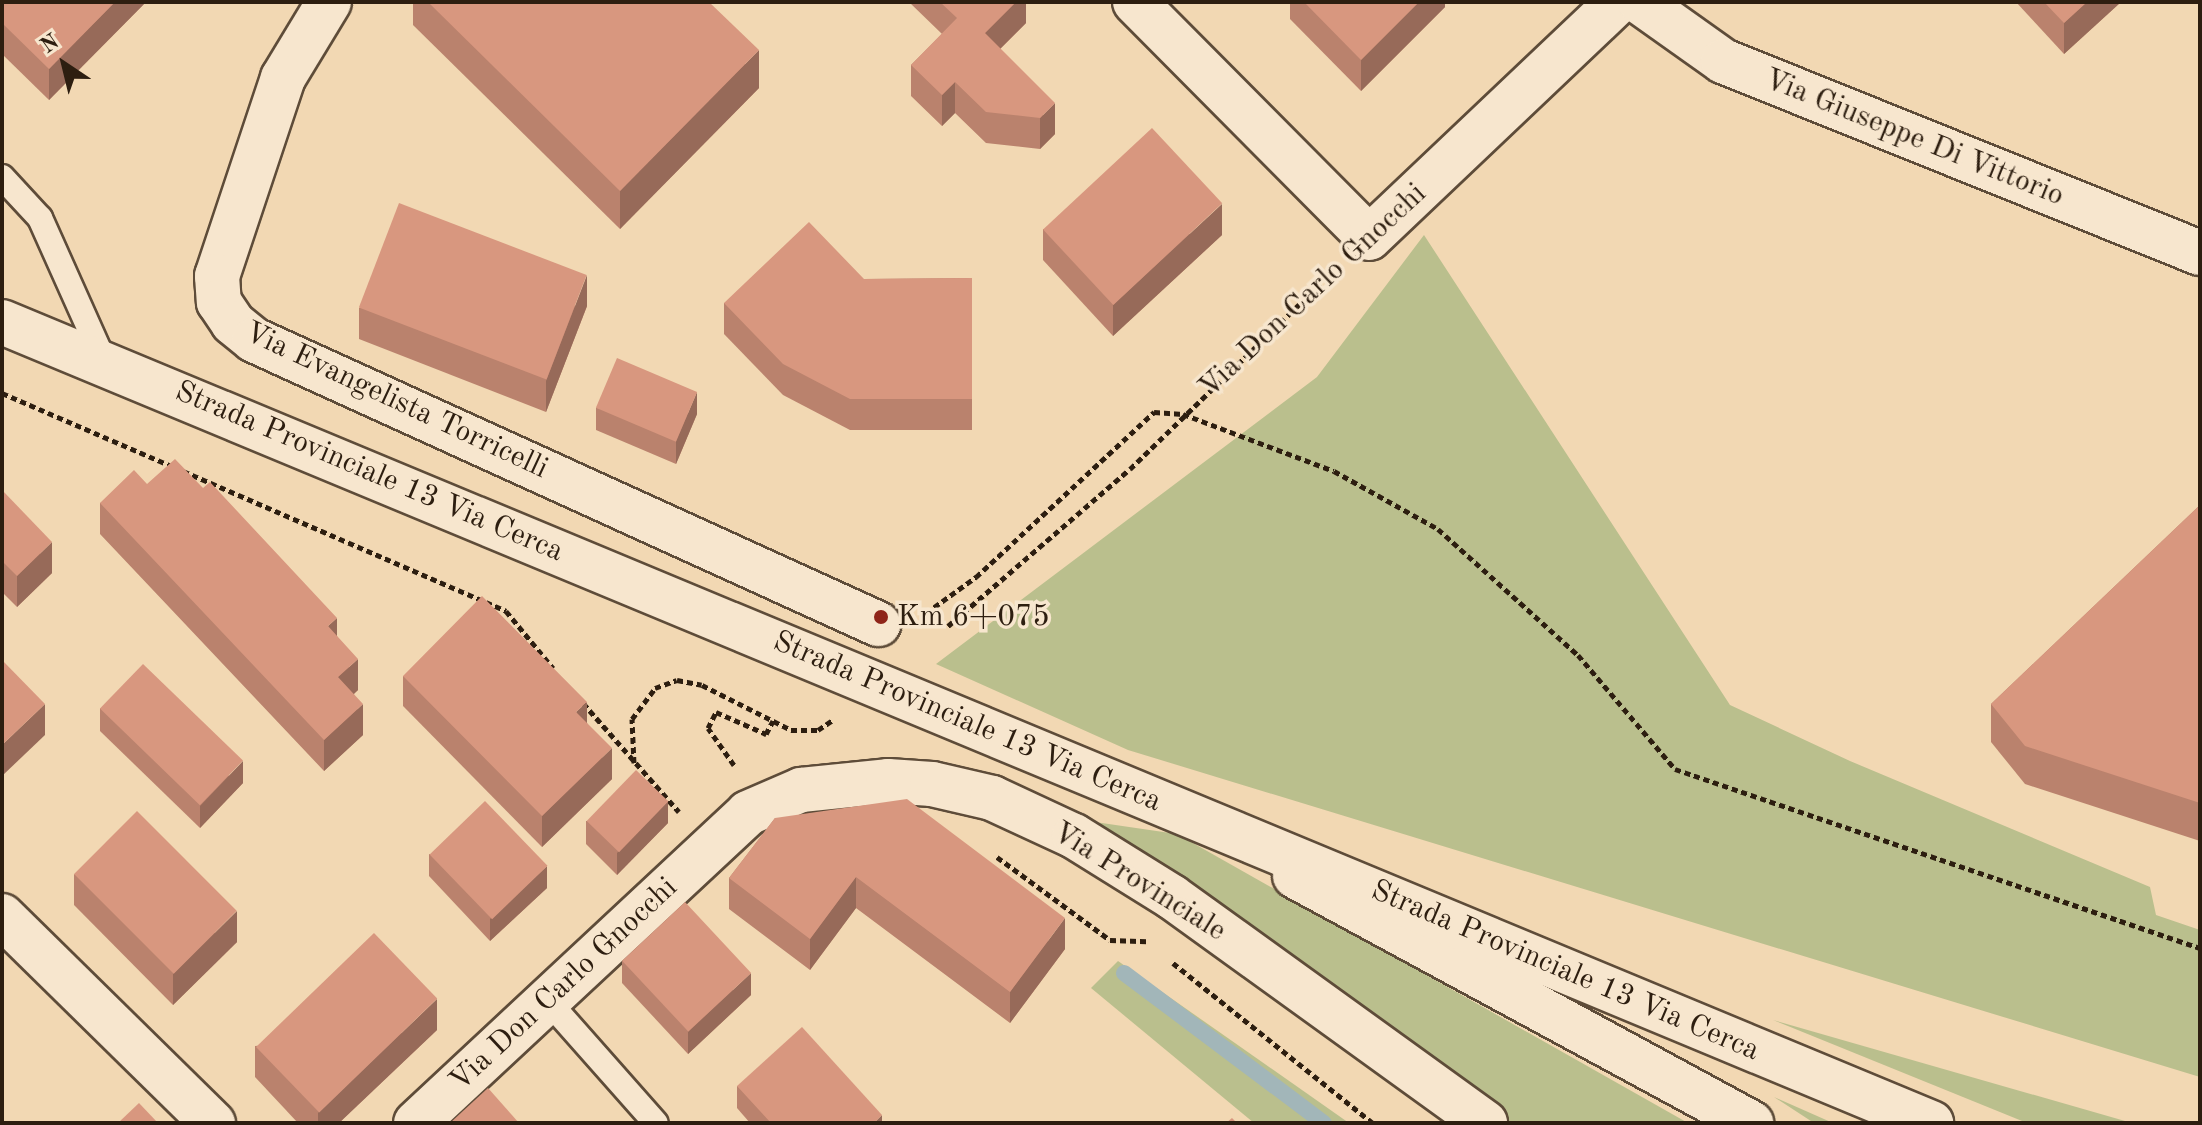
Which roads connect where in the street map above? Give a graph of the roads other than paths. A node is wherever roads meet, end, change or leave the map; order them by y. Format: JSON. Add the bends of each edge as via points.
{"nodes":[{"id":1,"x":329,"y":2,"type":"edge"},
{"id":2,"x":1135,"y":2,"type":"edge"},
{"id":3,"x":1618,"y":2,"type":"edge"},
{"id":4,"x":1640,"y":2,"type":"edge"},
{"id":5,"x":2,"y":177,"type":"edge"},
{"id":6,"x":2200,"y":253,"type":"edge"},
{"id":7,"x":2,"y":322,"type":"edge"},
{"id":8,"x":104,"y":361,"type":"junction"},
{"id":9,"x":878,"y":624,"type":"road end"},
{"id":10,"x":1163,"y":805,"type":"junction"},
{"id":11,"x":711,"y":846,"type":"joint"},
{"id":12,"x":2,"y":916,"type":"edge"},
{"id":13,"x":547,"y":1000,"type":"junction"},
{"id":14,"x":213,"y":1123,"type":"edge"},
{"id":15,"x":416,"y":1123,"type":"edge"},
{"id":16,"x":656,"y":1123,"type":"edge"},
{"id":17,"x":1485,"y":1123,"type":"edge"},
{"id":18,"x":1751,"y":1123,"type":"edge"},
{"id":19,"x":1931,"y":1123,"type":"edge"}],
"edges":[{"from":1,"to":9,"type":"street","name":"Via Evangelista Torricelli","via":[[283,78],[217,276],[219,302],[233,323],[254,340]]},
{"from":2,"to":3,"type":"street","name":"Via Don Carlo Gnocchi","via":[[1369,238]]},
{"from":4,"to":6,"type":"street","name":"Via Giuseppe Di Vittorio","via":[[1723,61]]},
{"from":5,"to":8,"type":"lane","via":[[40,218]]},
{"from":7,"to":8,"type":"street","name":"Strada Provinciale 13 Via Cerca"},
{"from":8,"to":10,"type":"street","name":"Strada Provinciale 13 Via Cerca"},
{"from":10,"to":18,"type":"street"},
{"from":10,"to":19,"type":"street","name":"Strada Provinciale 13 Via Cerca"},
{"from":11,"to":13,"type":"street","name":"Via Don Carlo Gnocchi"},
{"from":11,"to":17,"type":"street","name":"Via Provinciale","via":[[763,805],[801,790],[858,781],[932,784],[1004,802],[1125,865]]},
{"from":12,"to":14,"type":"street"},
{"from":13,"to":15,"type":"street","name":"Via Don Carlo Gnocchi"},
{"from":13,"to":16,"type":"lane"}]}
